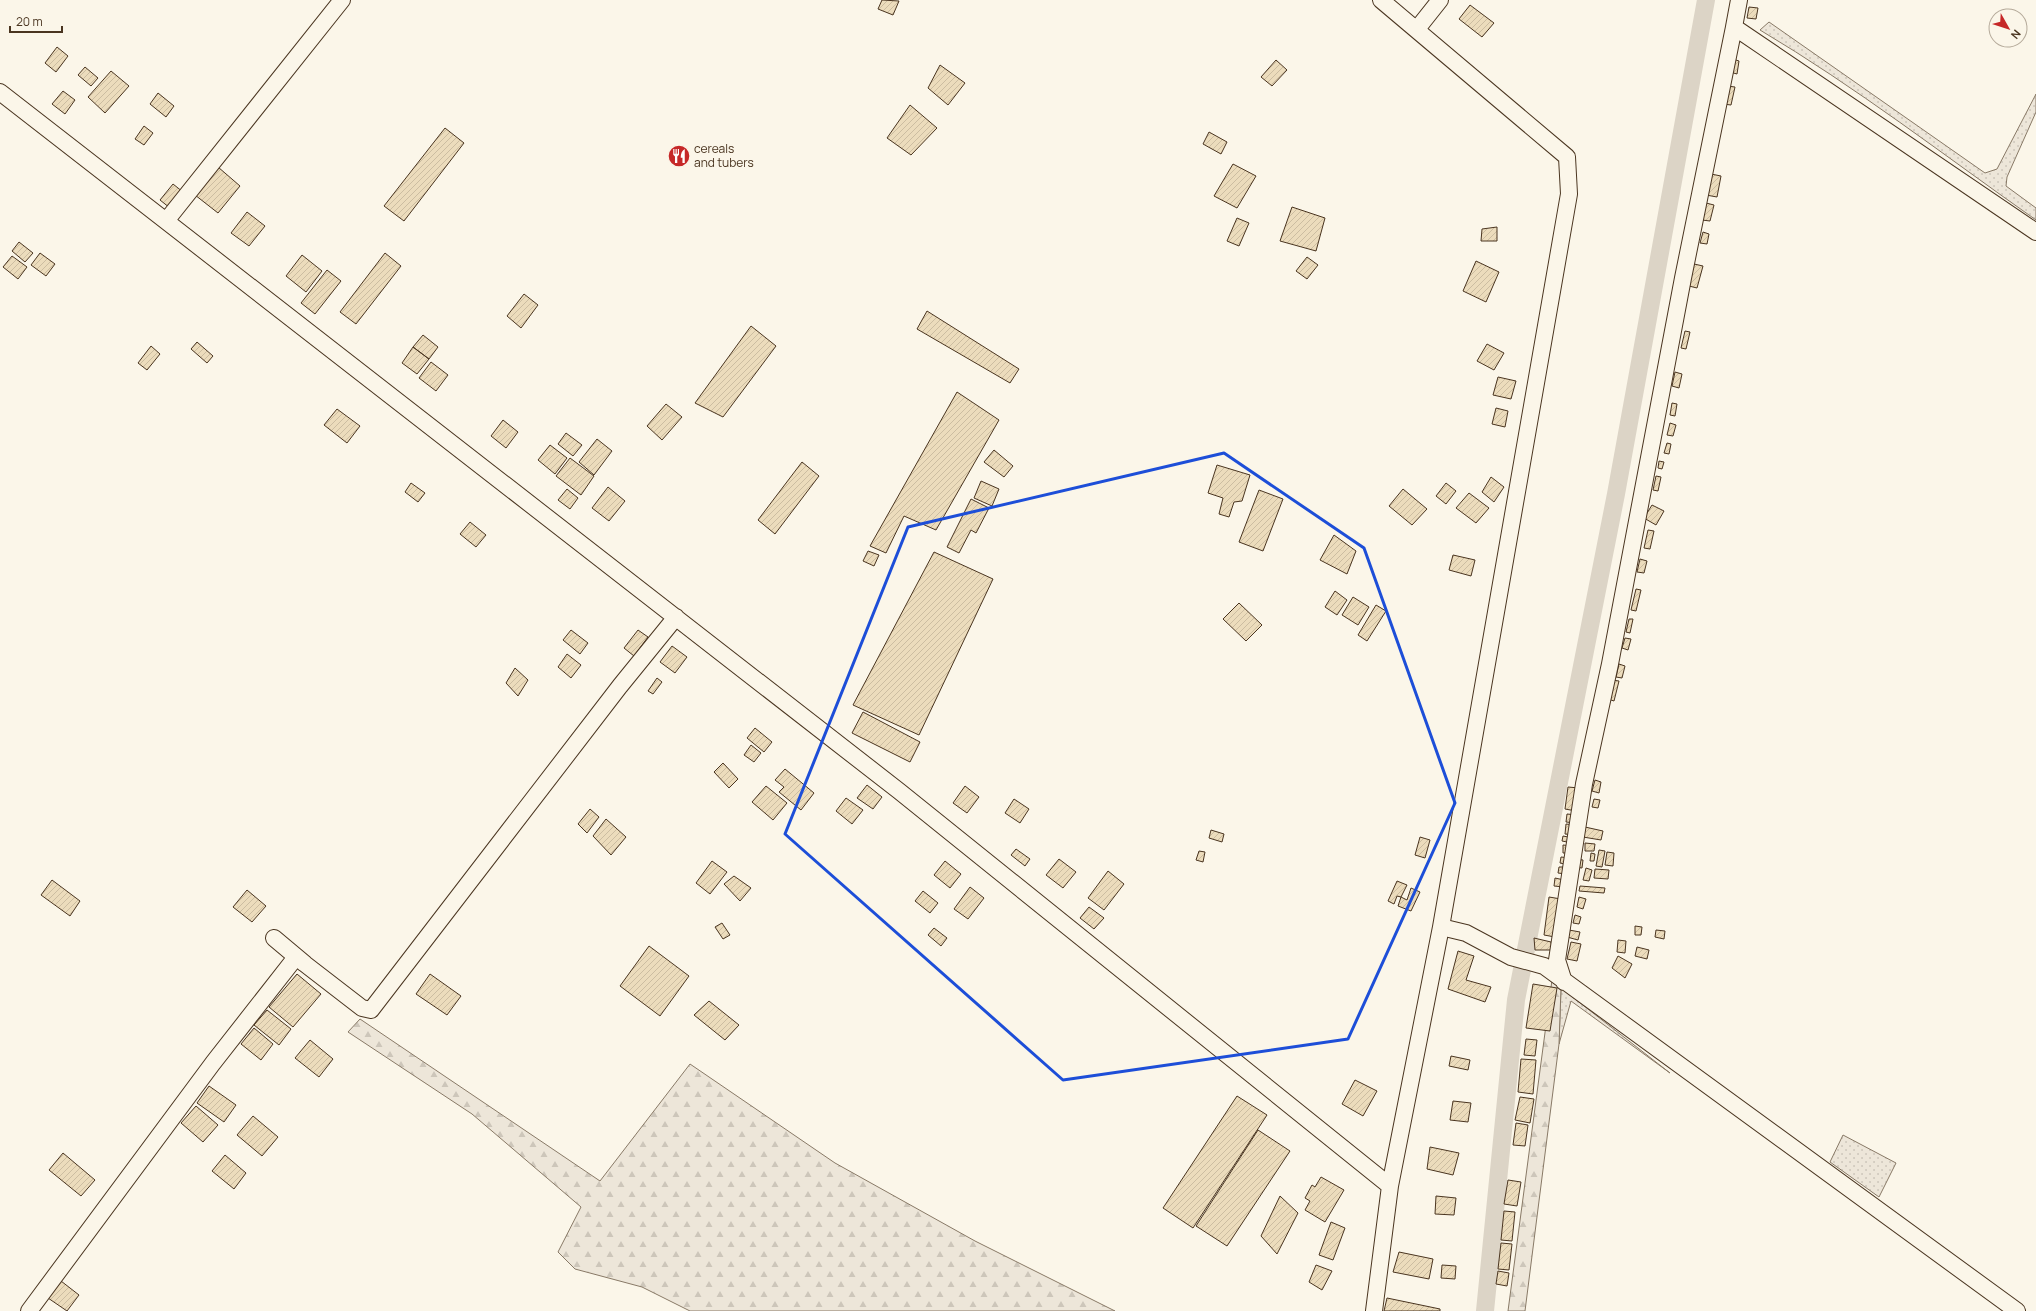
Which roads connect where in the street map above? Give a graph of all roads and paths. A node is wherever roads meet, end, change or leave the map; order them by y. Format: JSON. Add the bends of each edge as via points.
{"nodes":[{"id":1,"x":342,"y":0,"type":"edge"},
{"id":2,"x":1381,"y":0,"type":"edge"},
{"id":3,"x":1440,"y":0,"type":"edge"},
{"id":4,"x":1739,"y":0,"type":"edge"},
{"id":5,"x":1734,"y":27,"type":"junction"},
{"id":6,"x":1417,"y":29,"type":"junction"},
{"id":7,"x":1,"y":93,"type":"edge"},
{"id":8,"x":166,"y":221,"type":"junction"},
{"id":9,"x":2036,"y":232,"type":"edge"},
{"id":10,"x":676,"y":617,"type":"junction"},
{"id":11,"x":1441,"y":927,"type":"junction"},
{"id":12,"x":274,"y":938,"type":"dead end"},
{"id":13,"x":296,"y":957,"type":"junction"},
{"id":14,"x":1564,"y":982,"type":"junction"},
{"id":15,"x":1390,"y":1186,"type":"junction"},
{"id":16,"x":29,"y":1311,"type":"edge"},
{"id":17,"x":1374,"y":1311,"type":"edge"},
{"id":18,"x":2017,"y":1311,"type":"edge"}],
"edges":[{"from":1,"to":8,"type":"street"},
{"from":2,"to":6,"type":"street"},
{"from":3,"to":6,"type":"street"},
{"from":4,"to":5,"type":"street"},
{"from":5,"to":9,"type":"street"},
{"from":5,"to":14,"type":"street","via":[[1683,278],[1610,664],[1584,784],[1557,960]]},
{"from":6,"to":11,"type":"street","via":[[1567,157],[1569,194]]},
{"from":7,"to":8,"type":"street"},
{"from":8,"to":10,"type":"street"},
{"from":10,"to":13,"type":"street","via":[[371,1010],[362,1008]]},
{"from":10,"to":15,"type":"street","via":[[899,791]]},
{"from":11,"to":14,"type":"street","via":[[1466,933],[1511,957],[1544,966]]},
{"from":11,"to":15,"type":"street"},
{"from":12,"to":13,"type":"street"},
{"from":13,"to":16,"type":"street","via":[[213,1063]]},
{"from":14,"to":18,"type":"street"},
{"from":15,"to":17,"type":"street"}]}
